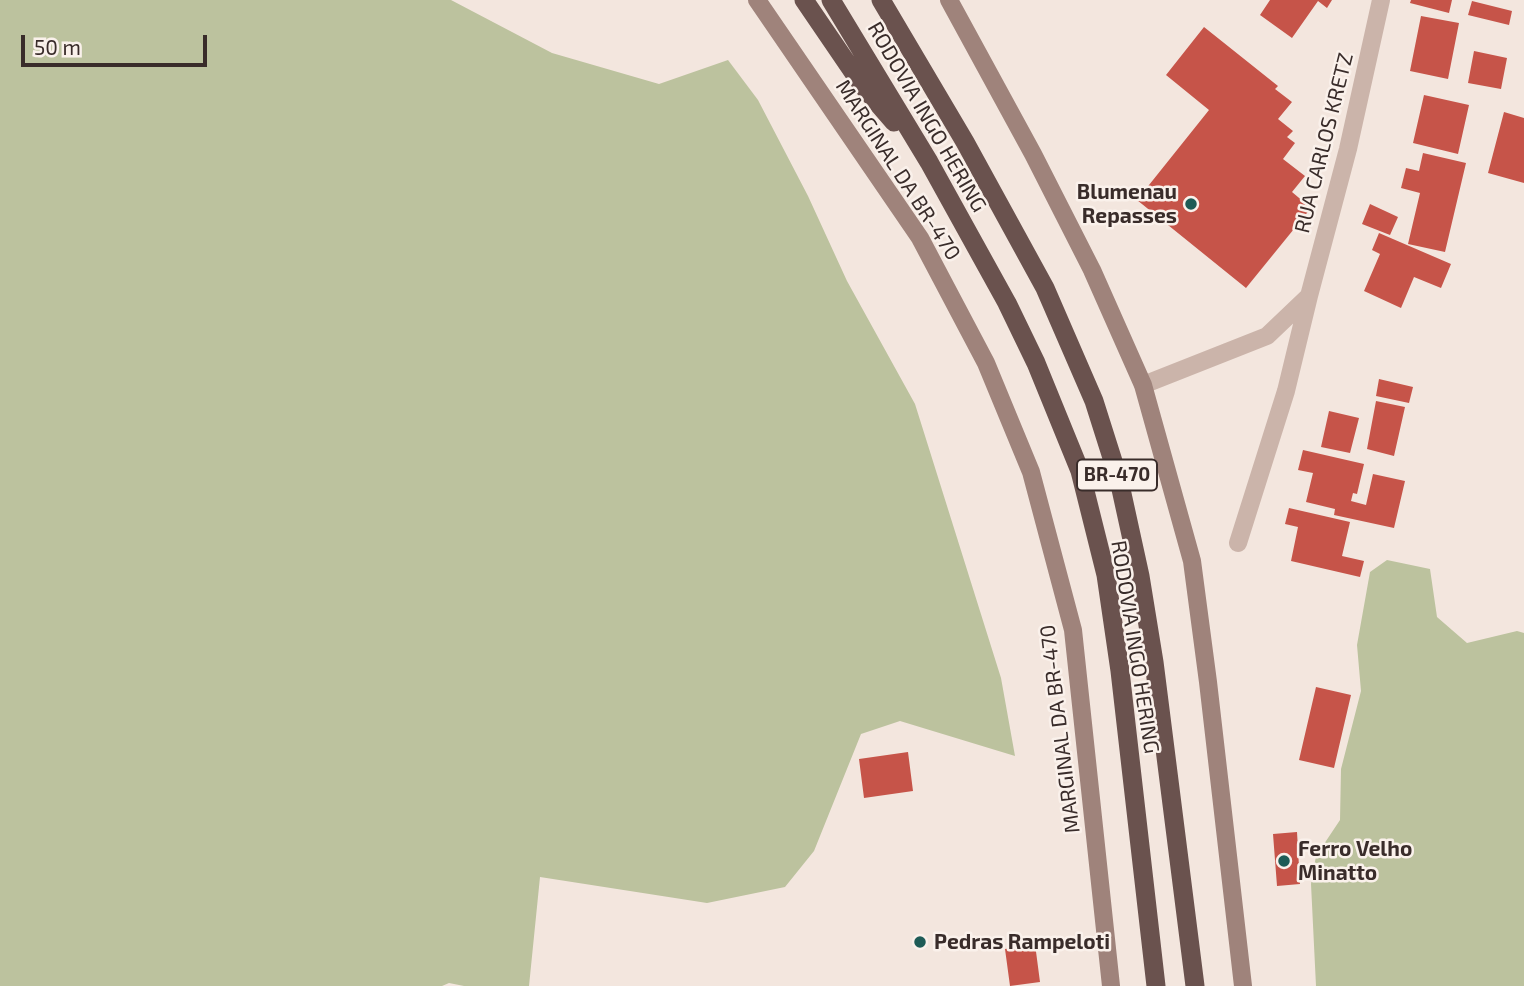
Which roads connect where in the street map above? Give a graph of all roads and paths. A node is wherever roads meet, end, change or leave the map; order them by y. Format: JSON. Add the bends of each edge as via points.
{"nodes":[{"id":1,"x":757,"y":0,"type":"edge"},
{"id":2,"x":804,"y":0,"type":"edge"},
{"id":3,"x":831,"y":0,"type":"edge"},
{"id":4,"x":949,"y":0,"type":"edge"},
{"id":5,"x":1381,"y":0,"type":"edge"},
{"id":6,"x":884,"y":4,"type":"edge"},
{"id":7,"x":929,"y":162,"type":"junction"},
{"id":8,"x":1309,"y":296,"type":"junction"},
{"id":9,"x":1143,"y":385,"type":"junction"},
{"id":10,"x":1238,"y":543,"type":"dead end"},
{"id":11,"x":1111,"y":986,"type":"edge"},
{"id":12,"x":1156,"y":986,"type":"edge"},
{"id":13,"x":1195,"y":986,"type":"edge"},
{"id":14,"x":1243,"y":986,"type":"edge"}],
"edges":[{"from":1,"to":11,"type":"main road","name":"MARGINAL DA BR-470","via":[[919,238],[986,363],[1031,472],[1073,630]]},
{"from":2,"to":7,"type":"highway","via":[[862,85]]},
{"from":3,"to":7,"type":"highway","name":"RODOVIA INGO HERING","number":"BR-470"},
{"from":4,"to":9,"type":"main road","via":[[1092,270]]},
{"from":5,"to":8,"type":"street","name":"RUA CARLOS KRETZ"},
{"from":6,"to":13,"type":"highway","name":"RODOVIA INGO HERING","number":"BR-470","via":[[1045,288],[1094,401],[1119,480],[1140,576]]},
{"from":7,"to":12,"type":"highway","name":"RODOVIA INGO HERING","number":"BR-470","via":[[1007,303],[1080,471],[1106,575]]},
{"from":8,"to":9,"type":"street","via":[[1267,336]]},
{"from":8,"to":10,"type":"street","name":"RUA CARLOS KRETZ","via":[[1286,391]]},
{"from":9,"to":14,"type":"main road","via":[[1192,561]]}]}
